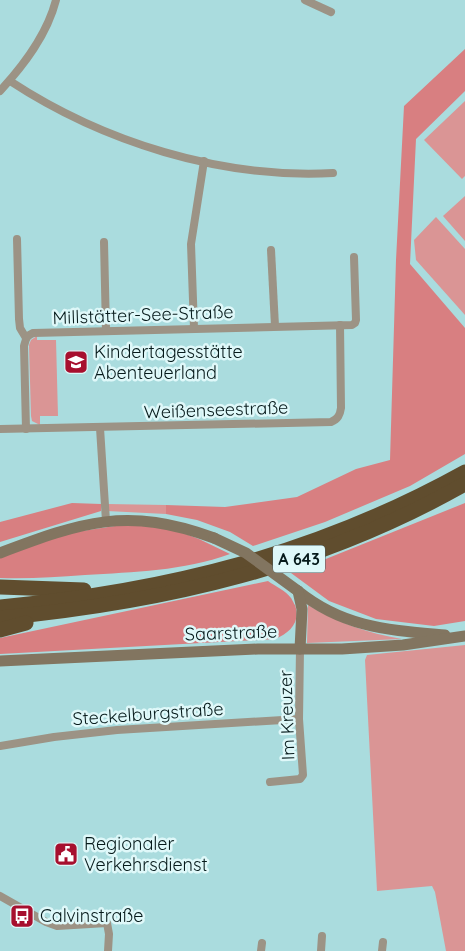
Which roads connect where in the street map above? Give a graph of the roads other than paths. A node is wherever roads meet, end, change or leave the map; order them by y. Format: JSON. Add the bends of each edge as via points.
{"nodes":[{"id":1,"x":56,"y":0,"type":"edge"},
{"id":2,"x":305,"y":0,"type":"edge"},
{"id":3,"x":331,"y":12,"type":"dead end"},
{"id":4,"x":10,"y":81,"type":"junction"},
{"id":5,"x":0,"y":91,"type":"edge"},
{"id":6,"x":204,"y":161,"type":"junction"},
{"id":7,"x":333,"y":173,"type":"dead end"},
{"id":8,"x":17,"y":239,"type":"dead end"},
{"id":9,"x":104,"y":242,"type":"dead end"},
{"id":10,"x":271,"y":250,"type":"dead end"},
{"id":11,"x":354,"y":257,"type":"dead end"},
{"id":12,"x":340,"y":325,"type":"junction"},
{"id":13,"x":275,"y":326,"type":"junction"},
{"id":14,"x":194,"y":328,"type":"junction"},
{"id":15,"x":106,"y":330,"type":"junction"},
{"id":16,"x":26,"y":338,"type":"junction"},
{"id":17,"x":100,"y":428,"type":"junction"},
{"id":18,"x":26,"y":429,"type":"junction"},
{"id":19,"x":0,"y":430,"type":"edge"},
{"id":20,"x":465,"y":472,"type":"edge"},
{"id":21,"x":465,"y":484,"type":"edge"},
{"id":22,"x":106,"y":521,"type":"junction"},
{"id":23,"x":0,"y":553,"type":"edge"},
{"id":24,"x":0,"y":587,"type":"edge"},
{"id":25,"x":120,"y":591,"type":"junction"},
{"id":26,"x":298,"y":591,"type":"junction"},
{"id":27,"x":0,"y":607,"type":"edge"},
{"id":28,"x":66,"y":611,"type":"junction"},
{"id":29,"x":0,"y":618,"type":"edge"},
{"id":30,"x":302,"y":628,"type":"junction"},
{"id":31,"x":0,"y":630,"type":"edge"},
{"id":32,"x":464,"y":636,"type":"edge"},
{"id":33,"x":258,"y":649,"type":"junction"},
{"id":34,"x":300,"y":649,"type":"junction"},
{"id":35,"x":0,"y":661,"type":"edge"},
{"id":36,"x":300,"y":719,"type":"junction"},
{"id":37,"x":0,"y":746,"type":"edge"},
{"id":38,"x":270,"y":782,"type":"dead end"},
{"id":39,"x":0,"y":896,"type":"edge"},
{"id":40,"x":322,"y":936,"type":"dead end"},
{"id":41,"x":382,"y":942,"type":"dead end"},
{"id":42,"x":108,"y":951,"type":"edge"},
{"id":43,"x":321,"y":951,"type":"edge"},
{"id":44,"x":382,"y":951,"type":"edge"}],
"edges":[{"from":1,"to":4,"type":"street","via":[[36,48]]},
{"from":2,"to":3,"type":"street"},
{"from":4,"to":5,"type":"street"},
{"from":4,"to":6,"type":"street","via":[[44,102],[114,136],[161,152]]},
{"from":6,"to":7,"type":"street","via":[[266,173]]},
{"from":6,"to":14,"type":"street","via":[[191,244]]},
{"from":8,"to":16,"type":"street","via":[[19,319]]},
{"from":9,"to":15,"type":"street"},
{"from":10,"to":13,"type":"street"},
{"from":11,"to":12,"type":"street","name":"Millstätter-See-Straße","via":[[354,324]]},
{"from":12,"to":13,"type":"street","name":"Millstätter-See-Straße"},
{"from":12,"to":17,"type":"street","name":"Weißenseestraße","via":[[342,408],[336,420]]},
{"from":13,"to":14,"type":"street","name":"Millstätter-See-Straße"},
{"from":14,"to":15,"type":"street","name":"Millstätter-See-Straße"},
{"from":15,"to":16,"type":"street","name":"Millstätter-See-Straße","via":[[32,333]]},
{"from":16,"to":18,"type":"street"},
{"from":17,"to":18,"type":"street","name":"Weißenseestraße"},
{"from":17,"to":22,"type":"street"},
{"from":18,"to":19,"type":"street","name":"Weißenseestraße"},
{"from":20,"to":25,"type":"highway","number":"A 643","via":[[406,503],[305,545],[226,569]]},
{"from":21,"to":28,"type":"highway","number":"A 643","via":[[382,527],[293,561],[191,589]]},
{"from":22,"to":23,"type":"main road","name":"Saarstraße","via":[[66,529]]},
{"from":22,"to":26,"type":"main road","name":"Saarstraße","bridge":true,"via":[[130,520],[190,529],[246,553]]},
{"from":24,"to":25,"type":"highway"},
{"from":25,"to":27,"type":"highway","number":"A 643"},
{"from":26,"to":30,"type":"main road"},
{"from":26,"to":32,"type":"main road","name":"Saarstraße","via":[[328,611],[380,629]]},
{"from":28,"to":29,"type":"highway","number":"A 643"},
{"from":28,"to":31,"type":"highway"},
{"from":30,"to":33,"type":"main road","via":[[287,643]]},
{"from":30,"to":34,"type":"main road"},
{"from":32,"to":34,"type":"main road","name":"Saarstraße","via":[[403,645]]},
{"from":33,"to":34,"type":"main road","name":"Saarstraße"},
{"from":33,"to":35,"type":"main road","name":"Saarstraße"},
{"from":34,"to":36,"type":"street","name":"Im Kreuzer"},
{"from":36,"to":37,"type":"street","name":"Steckelburgstraße","via":[[117,730]]},
{"from":36,"to":38,"type":"street","name":"Im Kreuzer","via":[[302,777]]},
{"from":39,"to":42,"type":"street","via":[[57,926],[107,923]]},
{"from":40,"to":43,"type":"street"},
{"from":41,"to":44,"type":"street"}]}
